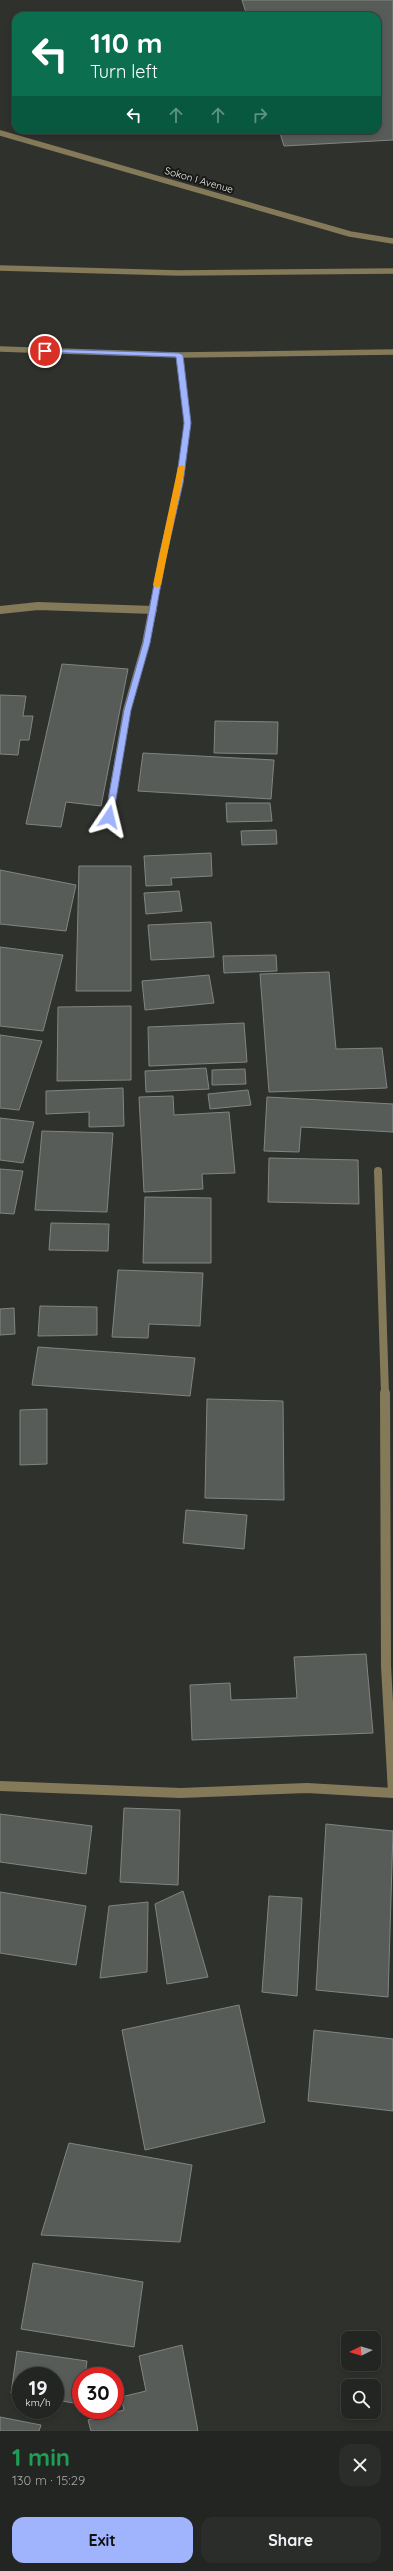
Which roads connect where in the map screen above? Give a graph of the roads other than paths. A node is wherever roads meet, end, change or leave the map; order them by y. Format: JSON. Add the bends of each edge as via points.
{"nodes":[{"id":1,"x":0,"y":133,"type":"edge"},
{"id":2,"x":393,"y":241,"type":"edge"},
{"id":3,"x":0,"y":268,"type":"edge"},
{"id":4,"x":393,"y":271,"type":"edge"},
{"id":5,"x":0,"y":349,"type":"edge"},
{"id":6,"x":393,"y":352,"type":"edge"},
{"id":7,"x":179,"y":355,"type":"junction"},
{"id":8,"x":0,"y":610,"type":"edge"},
{"id":9,"x":153,"y":610,"type":"junction"},
{"id":10,"x":109,"y":817,"type":"dead end"},
{"id":11,"x":378,"y":1172,"type":"dead end"},
{"id":12,"x":0,"y":1786,"type":"edge"},
{"id":13,"x":393,"y":1793,"type":"edge"}],
"edges":[{"from":1,"to":2,"type":"street","name":"Sokon I Avenue","via":[[350,234]]},
{"from":3,"to":4,"type":"street","via":[[178,273]]},
{"from":5,"to":7,"type":"street"},
{"from":6,"to":7,"type":"street"},
{"from":7,"to":9,"type":"street","via":[[187,423],[180,483]]},
{"from":8,"to":9,"type":"street","via":[[38,606]]},
{"from":9,"to":10,"type":"street","via":[[128,710]]},
{"from":11,"to":13,"type":"street","via":[[387,1520],[386,1666]]},
{"from":12,"to":13,"type":"street","via":[[181,1793],[307,1788]]}]}
